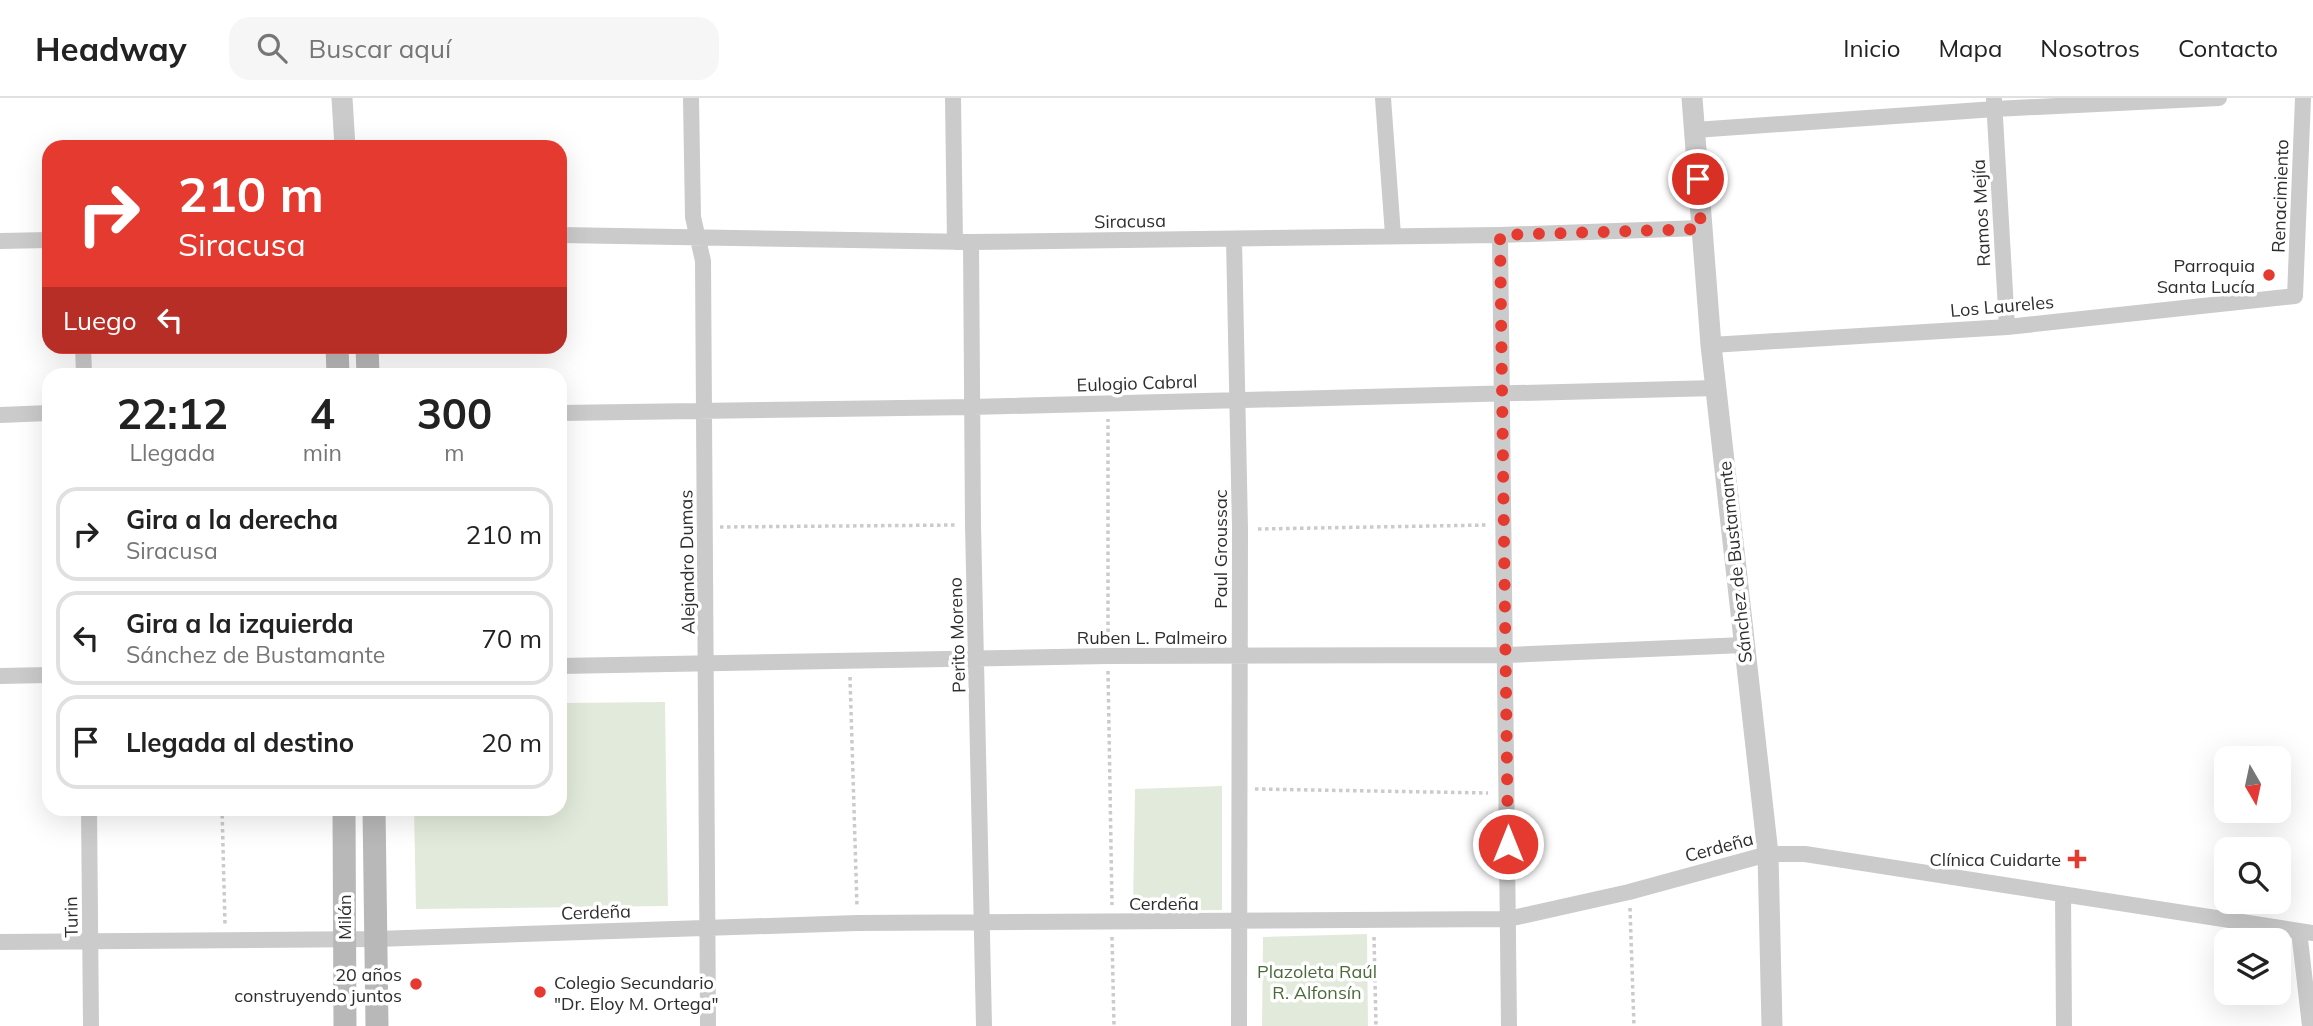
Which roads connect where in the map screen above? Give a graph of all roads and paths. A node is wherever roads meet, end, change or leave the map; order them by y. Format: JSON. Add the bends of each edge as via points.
{"nodes":[{"id":1,"x":342,"y":98,"type":"edge"},
{"id":2,"x":691,"y":98,"type":"edge"},
{"id":3,"x":953,"y":98,"type":"edge"},
{"id":4,"x":1383,"y":98,"type":"edge"},
{"id":5,"x":1692,"y":98,"type":"edge"},
{"id":6,"x":2219,"y":98,"type":"edge"},
{"id":7,"x":2303,"y":98,"type":"edge"},
{"id":8,"x":1994,"y":103,"type":"edge"},
{"id":9,"x":1695,"y":130,"type":"junction"},
{"id":10,"x":345,"y":140,"type":"edge"},
{"id":11,"x":1701,"y":229,"type":"junction"},
{"id":12,"x":567,"y":235,"type":"edge"},
{"id":13,"x":1393,"y":235,"type":"junction"},
{"id":14,"x":1500,"y":235,"type":"junction"},
{"id":15,"x":697,"y":236,"type":"junction"},
{"id":16,"x":1234,"y":239,"type":"junction"},
{"id":17,"x":42,"y":240,"type":"edge"},
{"id":18,"x":0,"y":241,"type":"edge"},
{"id":19,"x":963,"y":242,"type":"junction"},
{"id":20,"x":2306,"y":244,"type":"edge"},
{"id":21,"x":2295,"y":296,"type":"joint"},
{"id":22,"x":2007,"y":327,"type":"junction"},
{"id":23,"x":1711,"y":345,"type":"junction"},
{"id":24,"x":1716,"y":388,"type":"junction"},
{"id":25,"x":1503,"y":394,"type":"junction"},
{"id":26,"x":1237,"y":398,"type":"junction"},
{"id":27,"x":1108,"y":404,"type":"junction"},
{"id":28,"x":972,"y":407,"type":"junction"},
{"id":29,"x":705,"y":411,"type":"junction"},
{"id":30,"x":567,"y":413,"type":"edge"},
{"id":31,"x":42,"y":414,"type":"edge"},
{"id":32,"x":0,"y":415,"type":"edge"},
{"id":33,"x":973,"y":525,"type":"junction"},
{"id":34,"x":1504,"y":525,"type":"junction"},
{"id":35,"x":705,"y":527,"type":"junction"},
{"id":36,"x":1240,"y":530,"type":"junction"},
{"id":37,"x":1744,"y":645,"type":"junction"},
{"id":38,"x":1507,"y":655,"type":"junction"},
{"id":39,"x":1108,"y":656,"type":"junction"},
{"id":40,"x":1240,"y":656,"type":"junction"},
{"id":41,"x":978,"y":659,"type":"junction"},
{"id":42,"x":849,"y":662,"type":"junction"},
{"id":43,"x":708,"y":663,"type":"junction"},
{"id":44,"x":567,"y":666,"type":"edge"},
{"id":45,"x":42,"y":675,"type":"edge"},
{"id":46,"x":0,"y":676,"type":"edge"},
{"id":47,"x":1238,"y":789,"type":"junction"},
{"id":48,"x":1508,"y":793,"type":"junction"},
{"id":49,"x":89,"y":816,"type":"edge"},
{"id":50,"x":222,"y":816,"type":"edge"},
{"id":51,"x":344,"y":816,"type":"edge"},
{"id":52,"x":374,"y":816,"type":"edge"},
{"id":53,"x":1768,"y":854,"type":"junction"},
{"id":54,"x":1629,"y":892,"type":"junction"},
{"id":55,"x":2063,"y":894,"type":"junction"},
{"id":56,"x":1374,"y":919,"type":"junction"},
{"id":57,"x":1508,"y":919,"type":"junction"},
{"id":58,"x":857,"y":923,"type":"junction"},
{"id":59,"x":981,"y":923,"type":"junction"},
{"id":60,"x":1112,"y":923,"type":"junction"},
{"id":61,"x":1237,"y":923,"type":"junction"},
{"id":62,"x":709,"y":927,"type":"junction"},
{"id":63,"x":2306,"y":932,"type":"edge"},
{"id":64,"x":343,"y":938,"type":"junction"},
{"id":65,"x":376,"y":939,"type":"junction"},
{"id":66,"x":225,"y":940,"type":"junction"},
{"id":67,"x":0,"y":942,"type":"edge"},
{"id":68,"x":90,"y":942,"type":"junction"},
{"id":69,"x":91,"y":1026,"type":"edge"},
{"id":70,"x":345,"y":1026,"type":"edge"},
{"id":71,"x":377,"y":1026,"type":"edge"},
{"id":72,"x":708,"y":1026,"type":"edge"},
{"id":73,"x":984,"y":1026,"type":"edge"},
{"id":74,"x":1114,"y":1026,"type":"edge"},
{"id":75,"x":1239,"y":1026,"type":"edge"},
{"id":76,"x":1376,"y":1026,"type":"edge"},
{"id":77,"x":1509,"y":1026,"type":"edge"},
{"id":78,"x":1634,"y":1026,"type":"edge"},
{"id":79,"x":1772,"y":1026,"type":"edge"},
{"id":80,"x":2064,"y":1026,"type":"edge"},
{"id":81,"x":2310,"y":1026,"type":"edge"}],
"edges":[{"from":1,"to":10,"type":"street"},
{"from":2,"to":15,"type":"street","name":"Alejandro Dumas"},
{"from":3,"to":19,"type":"street","name":"Perito Moreno"},
{"from":4,"to":13,"type":"street"},
{"from":5,"to":9,"type":"street","name":"Sánchez de Bustamante"},
{"from":6,"to":8,"type":"street"},
{"from":7,"to":20,"type":"street","name":"Renacimiento"},
{"from":8,"to":9,"type":"street"},
{"from":8,"to":22,"type":"street","name":"Ramos Mejía"},
{"from":9,"to":11,"type":"street","name":"Sánchez de Bustamante"},
{"from":11,"to":14,"type":"street","name":"Siracusa"},
{"from":11,"to":23,"type":"street","name":"Sánchez de Bustamante"},
{"from":12,"to":15,"type":"street","name":"Siracusa"},
{"from":13,"to":14,"type":"street","name":"Siracusa"},
{"from":13,"to":16,"type":"street","name":"Siracusa"},
{"from":14,"to":25,"type":"street"},
{"from":15,"to":19,"type":"street","name":"Siracusa"},
{"from":15,"to":29,"type":"street","name":"Alejandro Dumas","via":[[703,261]]},
{"from":16,"to":19,"type":"street","name":"Siracusa"},
{"from":16,"to":26,"type":"street","name":"Paul Groussac"},
{"from":17,"to":18,"type":"street"},
{"from":19,"to":28,"type":"street","name":"Perito Moreno"},
{"from":20,"to":21,"type":"street","name":"Renacimiento"},
{"from":21,"to":22,"type":"street","name":"Los Laureles"},
{"from":22,"to":23,"type":"street","name":"Los Laureles"},
{"from":23,"to":24,"type":"street","name":"Sánchez de Bustamante"},
{"from":24,"to":25,"type":"street","name":"Eulogio Cabral"},
{"from":24,"to":37,"type":"street","name":"Sánchez de Bustamante"},
{"from":25,"to":26,"type":"street","name":"Eulogio Cabral"},
{"from":25,"to":34,"type":"street"},
{"from":26,"to":27,"type":"street","name":"Eulogio Cabral"},
{"from":26,"to":36,"type":"street","name":"Paul Groussac"},
{"from":27,"to":28,"type":"street","name":"Eulogio Cabral"},
{"from":27,"to":39,"type":"path"},
{"from":28,"to":29,"type":"street","name":"Eulogio Cabral"},
{"from":28,"to":33,"type":"street","name":"Perito Moreno"},
{"from":29,"to":30,"type":"street","name":"Eulogio Cabral"},
{"from":29,"to":35,"type":"street","name":"Alejandro Dumas"},
{"from":31,"to":32,"type":"street"},
{"from":33,"to":35,"type":"path"},
{"from":33,"to":41,"type":"street","name":"Perito Moreno"},
{"from":34,"to":36,"type":"path"},
{"from":34,"to":38,"type":"street"},
{"from":35,"to":43,"type":"street","name":"Alejandro Dumas"},
{"from":36,"to":40,"type":"street","name":"Paul Groussac"},
{"from":37,"to":38,"type":"street","name":"Ruben L. Palmeiro"},
{"from":37,"to":53,"type":"street","name":"Sánchez de Bustamante"},
{"from":38,"to":40,"type":"street","name":"Ruben L. Palmeiro"},
{"from":38,"to":48,"type":"street"},
{"from":39,"to":40,"type":"street","name":"Ruben L. Palmeiro"},
{"from":39,"to":41,"type":"street","name":"Ruben L. Palmeiro"},
{"from":39,"to":60,"type":"path"},
{"from":40,"to":47,"type":"street","name":"Paul Groussac"},
{"from":41,"to":42,"type":"street","name":"Ruben L. Palmeiro"},
{"from":41,"to":59,"type":"street","name":"Perito Moreno"},
{"from":42,"to":43,"type":"street","name":"Ruben L. Palmeiro"},
{"from":42,"to":58,"type":"path"},
{"from":43,"to":44,"type":"street","name":"Ruben L. Palmeiro"},
{"from":43,"to":62,"type":"street","name":"Alejandro Dumas"},
{"from":45,"to":46,"type":"street"},
{"from":47,"to":48,"type":"path"},
{"from":47,"to":61,"type":"street","name":"Paul Groussac"},
{"from":48,"to":57,"type":"street"},
{"from":49,"to":68,"type":"street","name":"Turin"},
{"from":50,"to":66,"type":"path"},
{"from":51,"to":64,"type":"main road","name":"Milán"},
{"from":52,"to":65,"type":"main road","name":"Milán"},
{"from":53,"to":54,"type":"street","name":"Cerdeña"},
{"from":53,"to":55,"type":"street","name":"Cerdeña","via":[[1805,854]]},
{"from":53,"to":79,"type":"street","name":"Sánchez de Bustamante"},
{"from":54,"to":57,"type":"street","name":"Cerdeña"},
{"from":54,"to":78,"type":"path"},
{"from":55,"to":63,"type":"street","name":"Cerdeña"},
{"from":55,"to":80,"type":"street"},
{"from":56,"to":57,"type":"street","name":"Cerdeña"},
{"from":56,"to":61,"type":"street","name":"Cerdeña"},
{"from":56,"to":76,"type":"path"},
{"from":57,"to":77,"type":"street"},
{"from":58,"to":59,"type":"street","name":"Cerdeña"},
{"from":58,"to":62,"type":"street","name":"Cerdeña"},
{"from":59,"to":60,"type":"street","name":"Cerdeña"},
{"from":59,"to":73,"type":"street","name":"Perito Moreno"},
{"from":60,"to":61,"type":"street","name":"Cerdeña"},
{"from":60,"to":74,"type":"path"},
{"from":61,"to":75,"type":"street","name":"Paul Groussac"},
{"from":62,"to":65,"type":"street","name":"Cerdeña"},
{"from":62,"to":72,"type":"street","name":"Alejandro Dumas"},
{"from":63,"to":81,"type":"street"},
{"from":64,"to":65,"type":"street","name":"Cerdeña"},
{"from":64,"to":66,"type":"street","name":"Cerdeña"},
{"from":64,"to":70,"type":"main road","name":"Milán"},
{"from":65,"to":71,"type":"main road","name":"Milán"},
{"from":66,"to":68,"type":"street","name":"Cerdeña"},
{"from":67,"to":68,"type":"street","name":"Cerdeña"},
{"from":68,"to":69,"type":"street","name":"Turin"}]}
